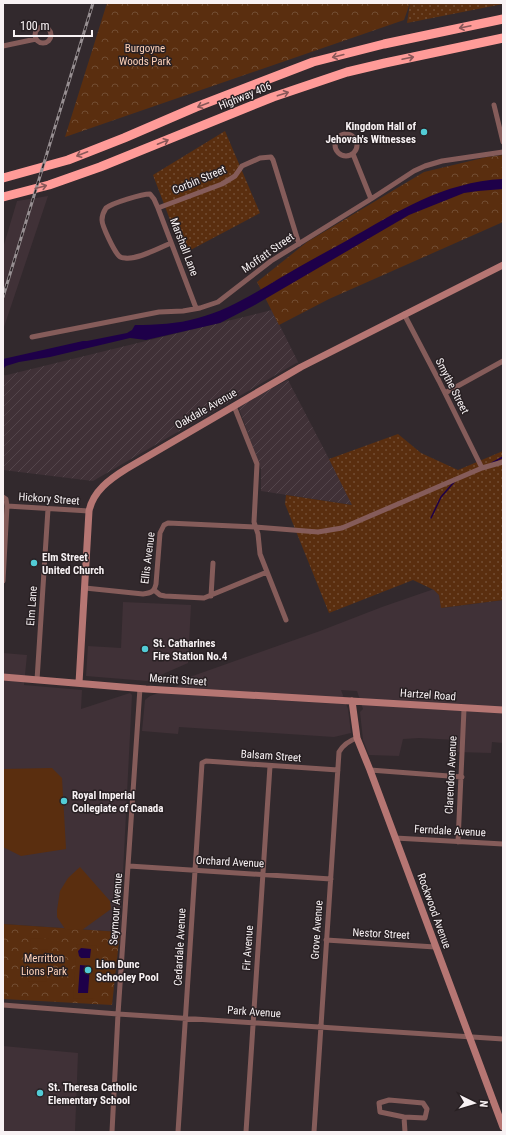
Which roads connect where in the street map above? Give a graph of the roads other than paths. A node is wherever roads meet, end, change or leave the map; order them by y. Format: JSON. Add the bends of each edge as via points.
{"nodes":[{"id":1,"x":503,"y":20,"type":"edge"},
{"id":2,"x":503,"y":38,"type":"edge"},
{"id":3,"x":36,"y":39,"type":"dead end"},
{"id":4,"x":3,"y":46,"type":"edge"},
{"id":5,"x":494,"y":105,"type":"dead end"},
{"id":6,"x":503,"y":142,"type":"edge"},
{"id":7,"x":503,"y":152,"type":"edge"},
{"id":8,"x":353,"y":154,"type":"junction"},
{"id":9,"x":3,"y":178,"type":"edge"},
{"id":10,"x":3,"y":197,"type":"edge"},
{"id":11,"x":372,"y":199,"type":"junction"},
{"id":12,"x":158,"y":208,"type":"junction"},
{"id":13,"x":171,"y":243,"type":"junction"},
{"id":14,"x":299,"y":244,"type":"junction"},
{"id":15,"x":503,"y":265,"type":"edge"},
{"id":16,"x":196,"y":308,"type":"junction"},
{"id":17,"x":404,"y":314,"type":"junction"},
{"id":18,"x":32,"y":336,"type":"dead end"},
{"id":19,"x":503,"y":361,"type":"edge"},
{"id":20,"x":445,"y":393,"type":"junction"},
{"id":21,"x":234,"y":406,"type":"junction"},
{"id":22,"x":503,"y":462,"type":"edge"},
{"id":23,"x":482,"y":468,"type":"junction"},
{"id":24,"x":3,"y":498,"type":"edge"},
{"id":25,"x":7,"y":506,"type":"junction"},
{"id":26,"x":48,"y":509,"type":"junction"},
{"id":27,"x":89,"y":512,"type":"junction"},
{"id":28,"x":255,"y":527,"type":"junction"},
{"id":29,"x":213,"y":563,"type":"dead end"},
{"id":30,"x":267,"y":572,"type":"junction"},
{"id":31,"x":3,"y":581,"type":"edge"},
{"id":32,"x":85,"y":588,"type":"junction"},
{"id":33,"x":154,"y":590,"type":"junction"},
{"id":34,"x":211,"y":596,"type":"junction"},
{"id":35,"x":286,"y":620,"type":"dead end"},
{"id":36,"x":3,"y":677,"type":"edge"},
{"id":37,"x":37,"y":680,"type":"junction"},
{"id":38,"x":79,"y":683,"type":"junction"},
{"id":39,"x":140,"y":688,"type":"junction"},
{"id":40,"x":352,"y":701,"type":"junction"},
{"id":41,"x":464,"y":709,"type":"junction"},
{"id":42,"x":503,"y":710,"type":"edge"},
{"id":43,"x":357,"y":738,"type":"junction"},
{"id":44,"x":202,"y":764,"type":"joint"},
{"id":45,"x":270,"y":766,"type":"junction"},
{"id":46,"x":338,"y":770,"type":"junction"},
{"id":47,"x":370,"y":770,"type":"junction"},
{"id":48,"x":462,"y":777,"type":"junction"},
{"id":49,"x":395,"y":838,"type":"junction"},
{"id":50,"x":458,"y":842,"type":"junction"},
{"id":51,"x":503,"y":844,"type":"edge"},
{"id":52,"x":129,"y":866,"type":"junction"},
{"id":53,"x":195,"y":870,"type":"junction"},
{"id":54,"x":263,"y":874,"type":"junction"},
{"id":55,"x":330,"y":879,"type":"junction"},
{"id":56,"x":326,"y":940,"type":"junction"},
{"id":57,"x":435,"y":947,"type":"junction"},
{"id":58,"x":3,"y":1005,"type":"edge"},
{"id":59,"x":118,"y":1014,"type":"junction"},
{"id":60,"x":186,"y":1018,"type":"junction"},
{"id":61,"x":254,"y":1022,"type":"junction"},
{"id":62,"x":320,"y":1027,"type":"junction"},
{"id":63,"x":470,"y":1037,"type":"junction"},
{"id":64,"x":503,"y":1039,"type":"edge"},
{"id":65,"x":404,"y":1117,"type":"junction"},
{"id":66,"x":503,"y":1127,"type":"edge"},
{"id":67,"x":112,"y":1132,"type":"edge"},
{"id":68,"x":178,"y":1132,"type":"edge"},
{"id":69,"x":246,"y":1132,"type":"edge"},
{"id":70,"x":314,"y":1132,"type":"edge"},
{"id":71,"x":405,"y":1132,"type":"edge"}],
"edges":[{"from":1,"to":9,"type":"highway","name":"Highway 406","one_way":true,"via":[[384,44],[314,62],[68,160]]},
{"from":10,"to":2,"type":"highway","name":"Highway 406","one_way":true,"via":[[49,185],[100,167],[273,97],[346,72]]},
{"from":3,"to":4,"type":"street"},
{"from":5,"to":6,"type":"street"},
{"from":7,"to":11,"type":"street","name":"Moffatt Street","via":[[425,166]]},
{"from":8,"to":8,"type":"street","via":[[339,154],[335,147],[338,137],[345,134],[355,137],[358,144]]},
{"from":8,"to":11,"type":"street"},
{"from":11,"to":14,"type":"street","name":"Moffatt Street"},
{"from":12,"to":13,"type":"street","name":"Marshall Lane"},
{"from":12,"to":13,"type":"street","name":"Marshall Lane","via":[[150,194],[135,197],[107,208],[102,221],[117,253],[123,258],[140,255]]},
{"from":12,"to":14,"type":"street","name":"Corbin Street","via":[[222,184],[235,176],[242,166],[260,158],[270,157]]},
{"from":13,"to":16,"type":"street","name":"Marshall Lane"},
{"from":14,"to":16,"type":"street","name":"Moffatt Street","via":[[271,261],[218,302]]},
{"from":15,"to":17,"type":"street","name":"Oakdale Avenue"},
{"from":16,"to":18,"type":"street","name":"Moffatt Street","via":[[159,312]]},
{"from":17,"to":20,"type":"street","name":"Smythe Street"},
{"from":17,"to":21,"type":"street","name":"Oakdale Avenue","via":[[300,366]]},
{"from":19,"to":20,"type":"street"},
{"from":20,"to":23,"type":"street","name":"Smythe Street"},
{"from":21,"to":27,"type":"street","name":"Oakdale Avenue","via":[[108,481],[92,501]]},
{"from":21,"to":28,"type":"street","via":[[257,464]]},
{"from":22,"to":23,"type":"street"},
{"from":23,"to":28,"type":"street","via":[[342,528],[318,532]]},
{"from":24,"to":25,"type":"street","via":[[6,499]]},
{"from":25,"to":26,"type":"street","name":"Hickory Street"},
{"from":25,"to":31,"type":"street"},
{"from":26,"to":27,"type":"street","name":"Hickory Street"},
{"from":26,"to":37,"type":"street","name":"Elm Lane"},
{"from":27,"to":32,"type":"street","name":"Oakdale Avenue"},
{"from":28,"to":30,"type":"street","via":[[260,554]]},
{"from":28,"to":33,"type":"street","name":"Ellis Avenue","via":[[176,523],[164,525],[160,533]]},
{"from":29,"to":34,"type":"street"},
{"from":30,"to":34,"type":"street"},
{"from":30,"to":35,"type":"street"},
{"from":32,"to":33,"type":"street","name":"Ellis Avenue","via":[[143,594]]},
{"from":32,"to":38,"type":"street","name":"Oakdale Avenue"},
{"from":33,"to":34,"type":"street","via":[[165,596]]},
{"from":36,"to":37,"type":"street","name":"Merritt Street"},
{"from":37,"to":38,"type":"street","name":"Merritt Street"},
{"from":38,"to":39,"type":"street","name":"Merritt Street"},
{"from":39,"to":40,"type":"street","name":"Merritt Street"},
{"from":39,"to":52,"type":"street","name":"Seymour Avenue"},
{"from":40,"to":41,"type":"street","name":"Hartzel Road"},
{"from":40,"to":43,"type":"street","name":"Rockwood Avenue"},
{"from":41,"to":42,"type":"street","name":"Hartzel Road"},
{"from":41,"to":48,"type":"street","name":"Clarendon Avenue"},
{"from":43,"to":46,"type":"street","name":"Grove Avenue","via":[[349,741],[339,752]]},
{"from":43,"to":47,"type":"street","name":"Rockwood Avenue"},
{"from":44,"to":45,"type":"street","name":"Balsam Street","via":[[206,761]]},
{"from":44,"to":53,"type":"street","name":"Cedardale Avenue"},
{"from":45,"to":46,"type":"street","name":"Balsam Street"},
{"from":45,"to":54,"type":"street","name":"Fir Avenue"},
{"from":46,"to":55,"type":"street","name":"Grove Avenue"},
{"from":47,"to":48,"type":"street"},
{"from":47,"to":49,"type":"street","name":"Rockwood Avenue"},
{"from":48,"to":50,"type":"street","name":"Clarendon Avenue"},
{"from":49,"to":50,"type":"street","name":"Ferndale Avenue"},
{"from":49,"to":57,"type":"street","name":"Rockwood Avenue"},
{"from":50,"to":51,"type":"street","name":"Ferndale Avenue"},
{"from":52,"to":53,"type":"street","name":"Orchard Avenue"},
{"from":52,"to":59,"type":"street","name":"Seymour Avenue"},
{"from":53,"to":54,"type":"street","name":"Orchard Avenue"},
{"from":53,"to":60,"type":"street","name":"Cedardale Avenue"},
{"from":54,"to":55,"type":"street","name":"Orchard Avenue"},
{"from":54,"to":61,"type":"street","name":"Fir Avenue"},
{"from":55,"to":56,"type":"street","name":"Grove Avenue"},
{"from":56,"to":57,"type":"street","name":"Nestor Street"},
{"from":56,"to":62,"type":"street","name":"Grove Avenue"},
{"from":57,"to":63,"type":"street","name":"Rockwood Avenue"},
{"from":58,"to":59,"type":"street","name":"Park Avenue"},
{"from":59,"to":60,"type":"street","name":"Park Avenue"},
{"from":59,"to":67,"type":"street","name":"Seymour Avenue"},
{"from":60,"to":61,"type":"street","name":"Park Avenue"},
{"from":60,"to":68,"type":"street","name":"Cedardale Avenue"},
{"from":61,"to":62,"type":"street","name":"Park Avenue"},
{"from":61,"to":69,"type":"street","name":"Fir Avenue"},
{"from":62,"to":63,"type":"street","name":"Park Avenue"},
{"from":62,"to":70,"type":"street","name":"Grove Avenue"},
{"from":63,"to":64,"type":"street","name":"Park Avenue"},
{"from":63,"to":66,"type":"street","name":"Rockwood Avenue"},
{"from":65,"to":65,"type":"street","via":[[425,1118],[427,1109],[423,1103],[389,1100],[379,1103],[380,1112]]},
{"from":65,"to":71,"type":"street"}]}
